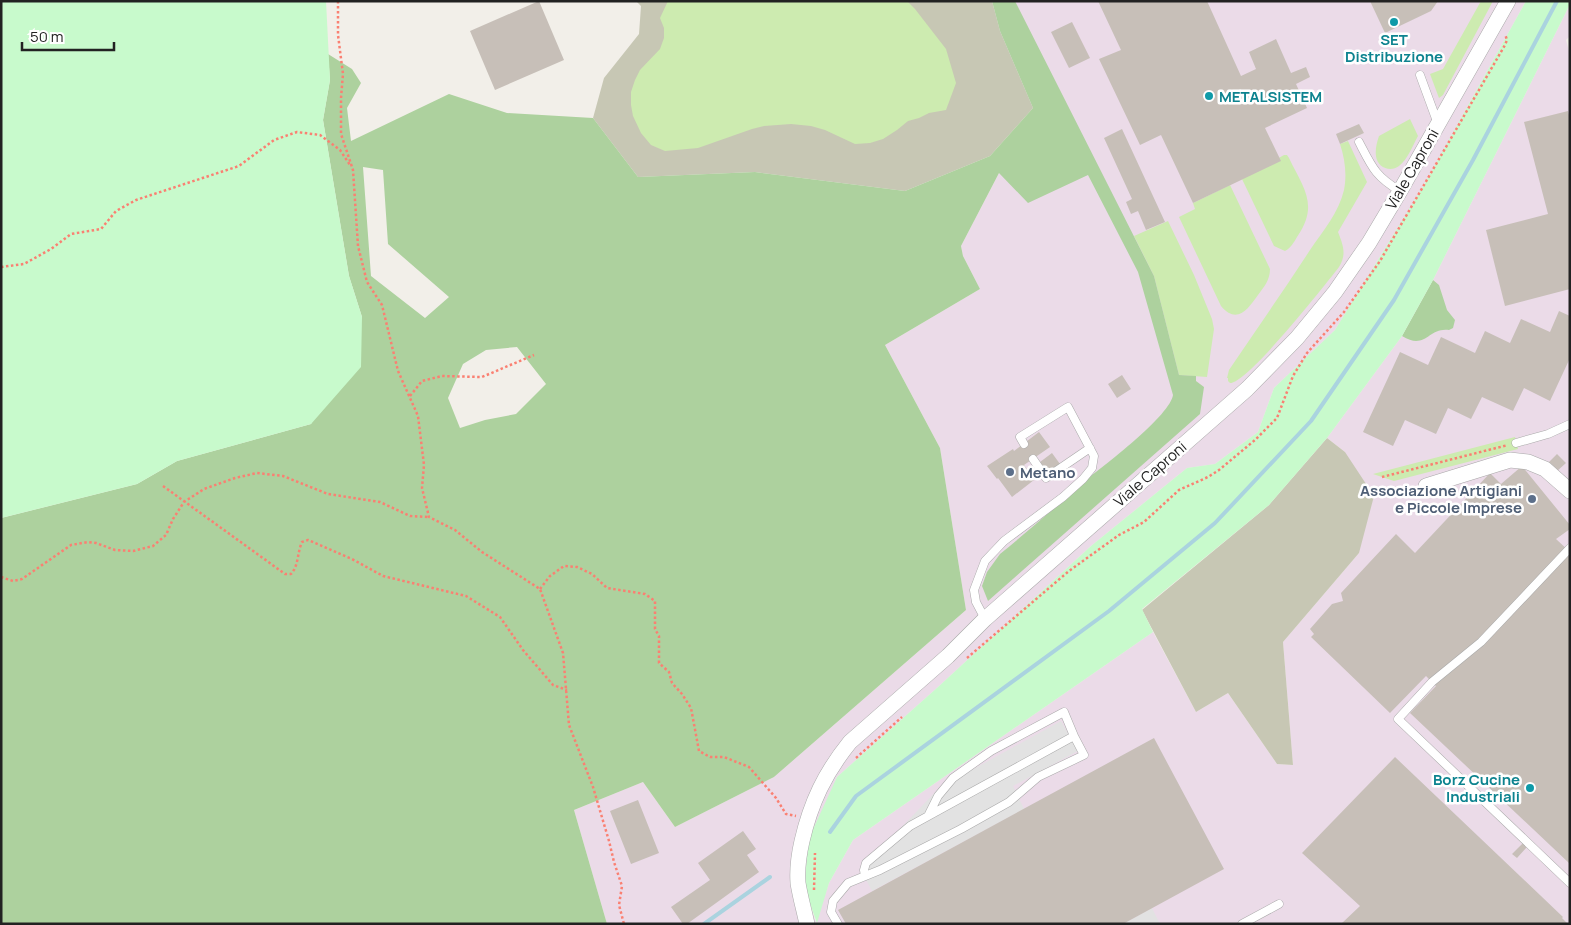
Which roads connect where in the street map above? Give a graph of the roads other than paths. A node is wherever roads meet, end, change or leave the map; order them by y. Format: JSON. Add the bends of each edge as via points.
{"nodes":[{"id":1,"x":1508,"y":1,"type":"edge"},
{"id":2,"x":1420,"y":75,"type":"dead end"},
{"id":3,"x":1438,"y":124,"type":"junction"},
{"id":4,"x":1358,"y":142,"type":"dead end"},
{"id":5,"x":1400,"y":192,"type":"junction"},
{"id":6,"x":1570,"y":424,"type":"edge"},
{"id":7,"x":1516,"y":443,"type":"road end"},
{"id":8,"x":1024,"y":444,"type":"dead end"},
{"id":9,"x":1090,"y":448,"type":"junction"},
{"id":10,"x":1033,"y":459,"type":"dead end"},
{"id":11,"x":1426,"y":486,"type":"dead end"},
{"id":12,"x":1570,"y":491,"type":"edge"},
{"id":13,"x":1570,"y":548,"type":"edge"},
{"id":14,"x":985,"y":619,"type":"junction"},
{"id":15,"x":1074,"y":736,"type":"junction"},
{"id":16,"x":930,"y":814,"type":"junction"},
{"id":17,"x":865,"y":876,"type":"junction"},
{"id":18,"x":1570,"y":882,"type":"edge"},
{"id":19,"x":1279,"y":904,"type":"dead end"},
{"id":20,"x":807,"y":924,"type":"edge"},
{"id":21,"x":838,"y":924,"type":"edge"},
{"id":22,"x":1242,"y":924,"type":"edge"}],
"edges":[{"from":1,"to":3,"type":"street","name":"Viale Caproni"},
{"from":2,"to":3,"type":"lane"},
{"from":3,"to":5,"type":"street","name":"Viale Caproni"},
{"from":4,"to":5,"type":"lane","via":[[1375,172]]},
{"from":5,"to":14,"type":"street","name":"Viale Caproni","via":[[1335,292],[1271,366]]},
{"from":6,"to":7,"type":"lane"},
{"from":8,"to":9,"type":"lane","via":[[1020,437],[1068,407]]},
{"from":9,"to":10,"type":"lane","via":[[1046,478]]},
{"from":9,"to":14,"type":"lane","via":[[1094,456],[1092,468],[1083,479],[1004,541],[985,561],[974,590]]},
{"from":11,"to":12,"type":"street","via":[[1510,460],[1528,462],[1545,469]]},
{"from":13,"to":18,"type":"lane","via":[[1481,642],[1432,682],[1398,719]]},
{"from":14,"to":20,"type":"street","name":"Viale Caproni","via":[[850,742],[816,795],[807,819],[798,881]]},
{"from":15,"to":16,"type":"lane"},
{"from":15,"to":16,"type":"lane","via":[[1064,712],[991,751],[952,778],[938,796]]},
{"from":15,"to":17,"type":"lane","via":[[1084,755],[1038,777],[1009,802],[962,830]]},
{"from":16,"to":17,"type":"lane","via":[[910,826],[866,863]]},
{"from":17,"to":21,"type":"lane","via":[[848,883],[833,901],[832,912]]},
{"from":19,"to":22,"type":"lane"}]}
